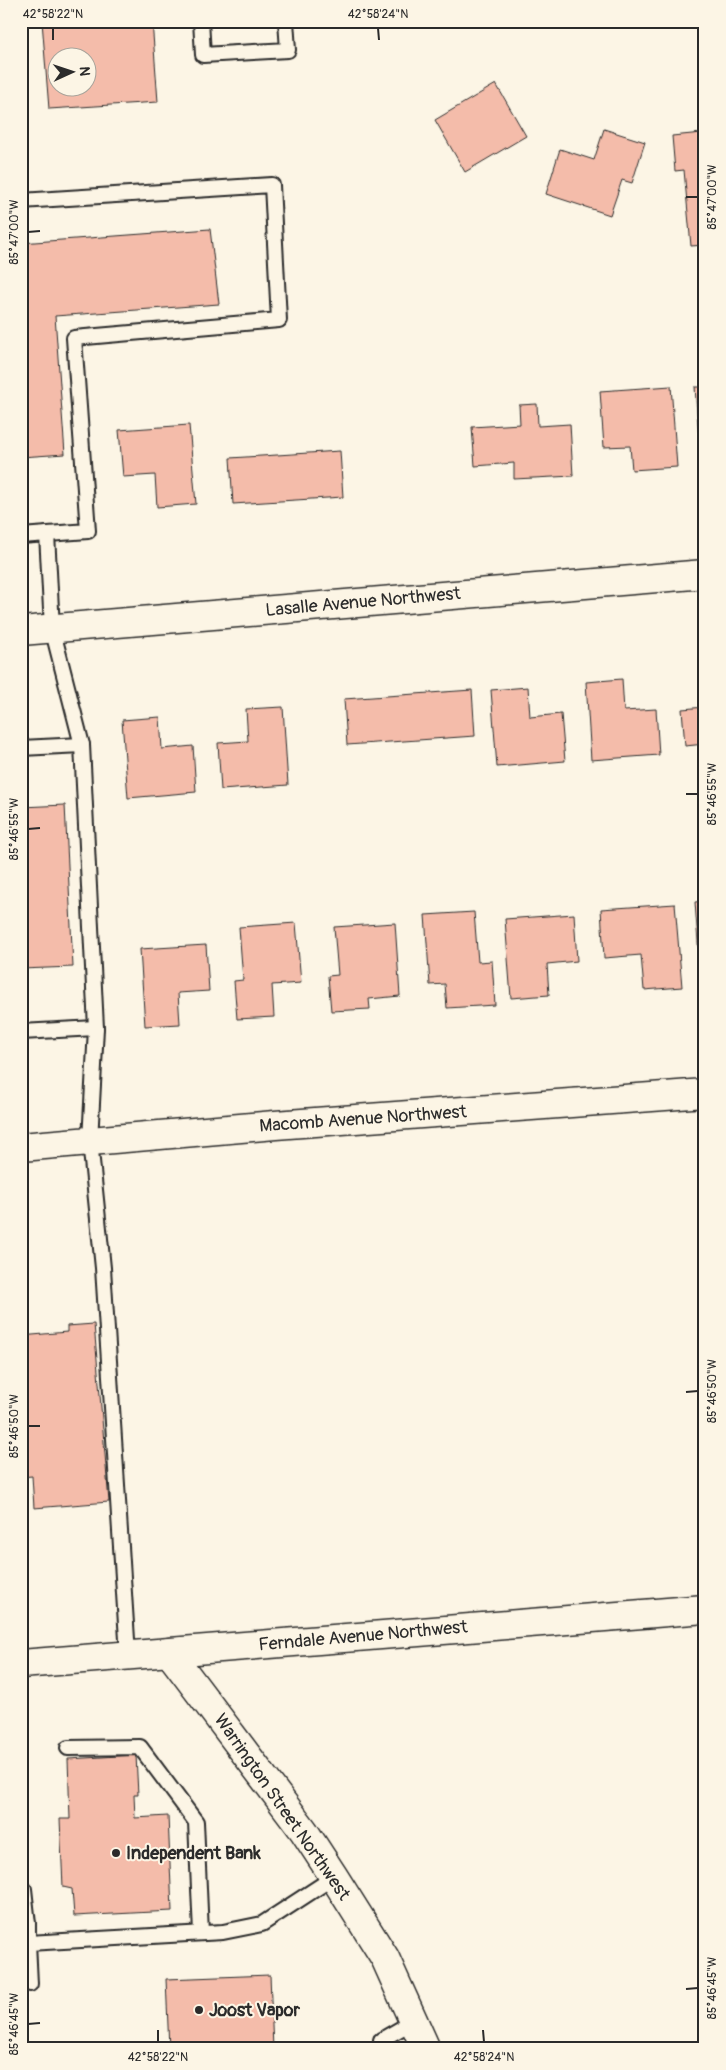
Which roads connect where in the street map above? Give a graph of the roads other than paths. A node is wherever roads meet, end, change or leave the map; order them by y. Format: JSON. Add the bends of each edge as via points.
{"nodes":[{"id":1,"x":201,"y":21,"type":"edge"},
{"id":2,"x":286,"y":21,"type":"edge"},
{"id":3,"x":21,"y":202,"type":"edge"},
{"id":4,"x":47,"y":534,"type":"junction"},
{"id":5,"x":21,"y":536,"type":"edge"},
{"id":6,"x":705,"y":574,"type":"edge"},
{"id":7,"x":52,"y":628,"type":"junction"},
{"id":8,"x":21,"y":631,"type":"edge"},
{"id":9,"x":82,"y":745,"type":"junction"},
{"id":10,"x":21,"y":748,"type":"edge"},
{"id":11,"x":96,"y":1028,"type":"junction"},
{"id":12,"x":21,"y":1032,"type":"edge"},
{"id":13,"x":705,"y":1093,"type":"edge"},
{"id":14,"x":90,"y":1141,"type":"junction"},
{"id":15,"x":21,"y":1147,"type":"edge"},
{"id":16,"x":705,"y":1609,"type":"edge"},
{"id":17,"x":169,"y":1652,"type":"junction"},
{"id":18,"x":128,"y":1655,"type":"junction"},
{"id":19,"x":21,"y":1664,"type":"edge"},
{"id":20,"x":68,"y":1748,"type":"dead end"},
{"id":21,"x":334,"y":1877,"type":"junction"},
{"id":22,"x":24,"y":1888,"type":"dead end"},
{"id":23,"x":25,"y":1924,"type":"edge"},
{"id":24,"x":201,"y":1934,"type":"junction"},
{"id":25,"x":28,"y":1943,"type":"junction"},
{"id":26,"x":30,"y":1984,"type":"dead end"},
{"id":27,"x":414,"y":2021,"type":"junction"},
{"id":28,"x":381,"y":2040,"type":"dead end"},
{"id":29,"x":426,"y":2049,"type":"edge"}],
"edges":[{"from":1,"to":2,"type":"lane","via":[[204,55],[288,50]]},
{"from":3,"to":4,"type":"lane","via":[[272,185],[279,320],[74,338],[88,531]]},
{"from":4,"to":5,"type":"lane"},
{"from":4,"to":7,"type":"lane"},
{"from":6,"to":7,"type":"street","name":"Lasalle Avenue Northwest"},
{"from":7,"to":8,"type":"street","name":"Lasalle Avenue Northwest"},
{"from":7,"to":9,"type":"lane"},
{"from":9,"to":10,"type":"lane"},
{"from":9,"to":11,"type":"lane"},
{"from":11,"to":12,"type":"lane"},
{"from":11,"to":14,"type":"lane"},
{"from":13,"to":14,"type":"street","name":"Macomb Avenue Northwest"},
{"from":14,"to":15,"type":"street","name":"Macomb Avenue Northwest"},
{"from":14,"to":18,"type":"lane","via":[[103,1268]]},
{"from":16,"to":17,"type":"street","name":"Ferndale Avenue Northwest"},
{"from":17,"to":18,"type":"street","name":"Ferndale Avenue Northwest"},
{"from":17,"to":21,"type":"street","name":"Warrington Street Northwest","via":[[304,1831]]},
{"from":18,"to":19,"type":"street","name":"Ferndale Avenue Northwest"},
{"from":20,"to":24,"type":"lane","via":[[140,1747],[196,1822]]},
{"from":21,"to":24,"type":"lane","via":[[262,1924]]},
{"from":21,"to":27,"type":"street","name":"Warrington Street Northwest","via":[[385,1958]]},
{"from":22,"to":23,"type":"lane"},
{"from":23,"to":25,"type":"lane"},
{"from":24,"to":25,"type":"lane"},
{"from":25,"to":26,"type":"lane"},
{"from":27,"to":28,"type":"lane"},
{"from":27,"to":29,"type":"street","name":"Warrington Street Northwest"}]}
